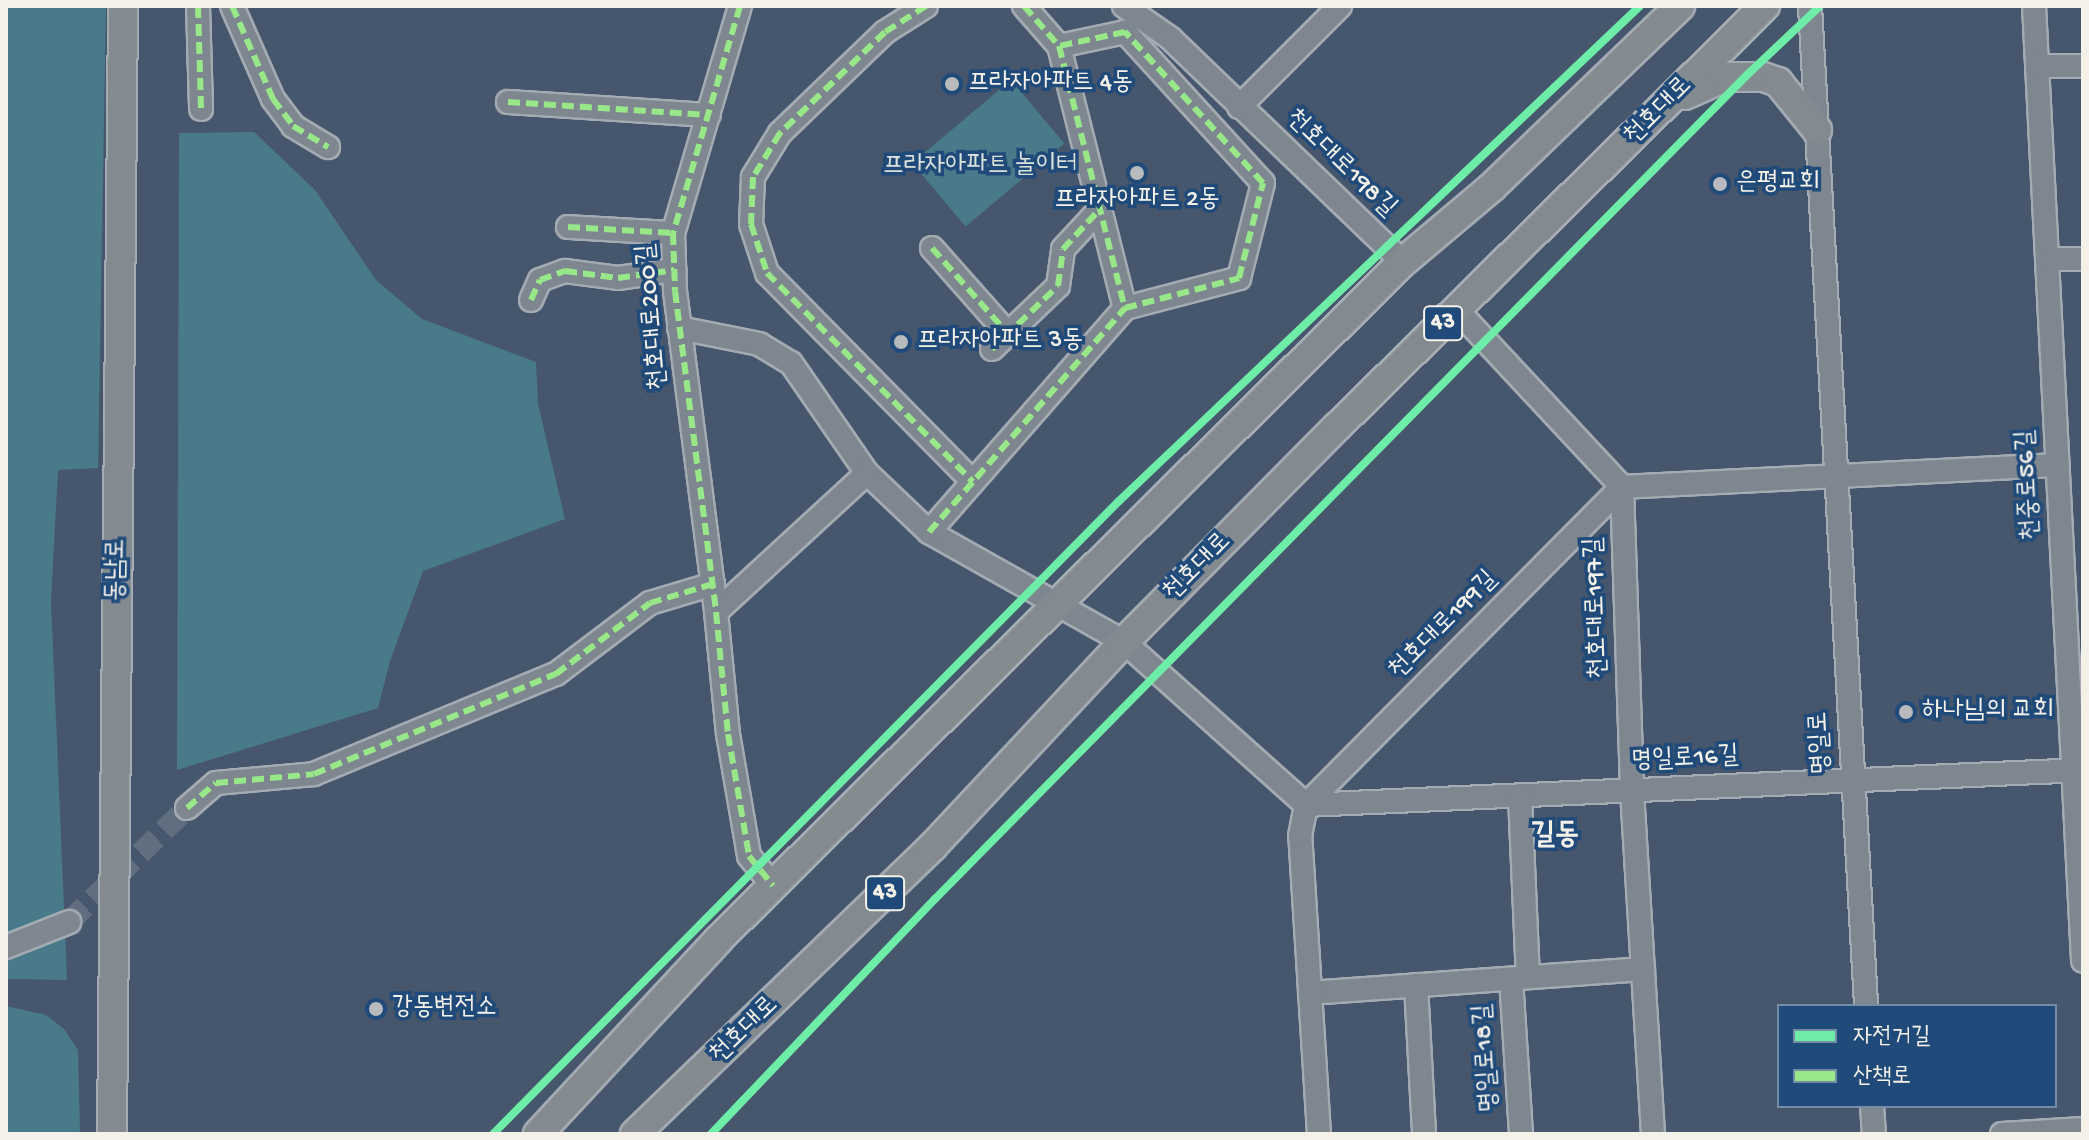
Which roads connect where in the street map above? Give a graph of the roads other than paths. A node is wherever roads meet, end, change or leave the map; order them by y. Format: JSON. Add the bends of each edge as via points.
{"nodes":[{"id":1,"x":123,"y":6,"type":"edge"},
{"id":2,"x":198,"y":6,"type":"edge"},
{"id":3,"x":232,"y":6,"type":"edge"},
{"id":4,"x":740,"y":6,"type":"edge"},
{"id":5,"x":926,"y":6,"type":"edge"},
{"id":6,"x":1024,"y":6,"type":"edge"},
{"id":7,"x":1124,"y":6,"type":"edge"},
{"id":8,"x":1340,"y":6,"type":"edge"},
{"id":9,"x":1765,"y":6,"type":"edge"},
{"id":10,"x":1810,"y":6,"type":"edge"},
{"id":11,"x":2034,"y":6,"type":"edge"},
{"id":12,"x":1668,"y":10,"type":"edge"},
{"id":13,"x":1059,"y":46,"type":"junction"},
{"id":14,"x":2037,"y":66,"type":"junction"},
{"id":15,"x":2083,"y":66,"type":"edge"},
{"id":16,"x":508,"y":102,"type":"dead end"},
{"id":17,"x":1670,"y":102,"type":"junction"},
{"id":18,"x":1239,"y":107,"type":"junction"},
{"id":19,"x":201,"y":109,"type":"dead end"},
{"id":20,"x":709,"y":115,"type":"junction"},
{"id":21,"x":1817,"y":130,"type":"junction"},
{"id":22,"x":328,"y":147,"type":"dead end"},
{"id":23,"x":1100,"y":209,"type":"junction"},
{"id":24,"x":568,"y":227,"type":"dead end"},
{"id":25,"x":673,"y":233,"type":"junction"},
{"id":26,"x":932,"y":248,"type":"dead end"},
{"id":27,"x":2047,"y":259,"type":"junction"},
{"id":28,"x":2083,"y":259,"type":"edge"},
{"id":29,"x":1403,"y":262,"type":"junction"},
{"id":30,"x":674,"y":270,"type":"junction"},
{"id":31,"x":531,"y":300,"type":"dead end"},
{"id":32,"x":1125,"y":308,"type":"junction"},
{"id":33,"x":1457,"y":310,"type":"junction"},
{"id":34,"x":679,"y":328,"type":"junction"},
{"id":35,"x":2057,"y":465,"type":"junction"},
{"id":36,"x":867,"y":473,"type":"junction"},
{"id":37,"x":1836,"y":477,"type":"junction"},
{"id":38,"x":973,"y":482,"type":"junction"},
{"id":39,"x":1622,"y":487,"type":"junction"},
{"id":40,"x":929,"y":532,"type":"junction"},
{"id":41,"x":713,"y":584,"type":"junction"},
{"id":42,"x":1061,"y":604,"type":"junction"},
{"id":43,"x":716,"y":612,"type":"junction"},
{"id":44,"x":1124,"y":642,"type":"junction"},
{"id":45,"x":2078,"y":770,"type":"edge"},
{"id":46,"x":1852,"y":780,"type":"junction"},
{"id":47,"x":1632,"y":791,"type":"junction"},
{"id":48,"x":1520,"y":796,"type":"junction"},
{"id":49,"x":1306,"y":805,"type":"junction"},
{"id":50,"x":187,"y":808,"type":"tunnel mouth"},
{"id":51,"x":773,"y":886,"type":"junction"},
{"id":52,"x":69,"y":922,"type":"tunnel mouth"},
{"id":53,"x":6,"y":947,"type":"edge"},
{"id":54,"x":2083,"y":961,"type":"edge"},
{"id":55,"x":1643,"y":969,"type":"junction"},
{"id":56,"x":1519,"y":978,"type":"junction"},
{"id":57,"x":1416,"y":985,"type":"junction"},
{"id":58,"x":1310,"y":993,"type":"junction"},
{"id":59,"x":1866,"y":1004,"type":"edge"},
{"id":60,"x":1872,"y":1108,"type":"edge"},
{"id":61,"x":2083,"y":1129,"type":"edge"},
{"id":62,"x":112,"y":1134,"type":"edge"},
{"id":63,"x":538,"y":1134,"type":"edge"},
{"id":64,"x":635,"y":1134,"type":"edge"},
{"id":65,"x":1319,"y":1134,"type":"edge"},
{"id":66,"x":1424,"y":1134,"type":"edge"},
{"id":67,"x":1521,"y":1134,"type":"edge"},
{"id":68,"x":1653,"y":1134,"type":"edge"},
{"id":69,"x":1874,"y":1134,"type":"edge"},
{"id":70,"x":2002,"y":1134,"type":"edge"}],
"edges":[{"from":1,"to":62,"type":"main road","name":"동남로"},
{"from":2,"to":19,"type":"street"},
{"from":3,"to":22,"type":"street","via":[[273,99],[293,126]]},
{"from":4,"to":20,"type":"street","name":"천호대로200길"},
{"from":5,"to":38,"type":"street","via":[[885,32],[780,133],[753,177],[751,224],[767,273]]},
{"from":6,"to":13,"type":"street"},
{"from":7,"to":18,"type":"street","name":"천호대로198길","via":[[1170,38]]},
{"from":8,"to":18,"type":"street"},
{"from":9,"to":17,"type":"main road","name":"천호대로","number":"43"},
{"from":10,"to":21,"type":"street","name":"명일로"},
{"from":11,"to":14,"type":"street","name":"천중로56길"},
{"from":12,"to":29,"type":"main road","via":[[1492,187]]},
{"from":13,"to":23,"type":"street"},
{"from":13,"to":32,"type":"street","via":[[1125,32],[1263,183],[1239,278]]},
{"from":14,"to":15,"type":"street"},
{"from":14,"to":27,"type":"street","name":"천중로56길"},
{"from":16,"to":20,"type":"street"},
{"from":17,"to":21,"type":"main road","via":[[1725,77],[1763,77],[1778,82]]},
{"from":17,"to":33,"type":"main road","name":"천호대로","number":"43"},
{"from":18,"to":29,"type":"street","name":"천호대로198길"},
{"from":20,"to":25,"type":"street","name":"천호대로200길"},
{"from":21,"to":37,"type":"street","name":"명일로"},
{"from":23,"to":26,"type":"street","via":[[1063,249],[1058,286],[1000,342]]},
{"from":23,"to":32,"type":"street"},
{"from":24,"to":25,"type":"street"},
{"from":25,"to":30,"type":"street","name":"천호대로200길"},
{"from":27,"to":28,"type":"street"},
{"from":27,"to":35,"type":"street","name":"천중로56길"},
{"from":29,"to":42,"type":"main road"},
{"from":30,"to":31,"type":"street","via":[[618,278],[565,271],[540,280]]},
{"from":30,"to":34,"type":"street","name":"천호대로200길"},
{"from":32,"to":38,"type":"street"},
{"from":33,"to":39,"type":"street"},
{"from":33,"to":44,"type":"main road","name":"천호대로","number":"43"},
{"from":34,"to":36,"type":"street","via":[[759,344],[791,363]]},
{"from":34,"to":41,"type":"street","name":"천호대로200길"},
{"from":35,"to":37,"type":"street"},
{"from":35,"to":45,"type":"street","name":"천중로56길"},
{"from":36,"to":40,"type":"street"},
{"from":36,"to":43,"type":"street"},
{"from":37,"to":39,"type":"street"},
{"from":37,"to":46,"type":"street","name":"명일로"},
{"from":38,"to":40,"type":"street"},
{"from":39,"to":47,"type":"street","name":"천호대로197길"},
{"from":39,"to":49,"type":"street","name":"천호대로199길"},
{"from":40,"to":42,"type":"street"},
{"from":41,"to":43,"type":"street","name":"천호대로200길"},
{"from":41,"to":50,"type":"street","via":[[650,603],[556,674],[314,774],[216,783]]},
{"from":42,"to":44,"type":"street"},
{"from":42,"to":51,"type":"main road"},
{"from":43,"to":51,"type":"street","name":"천호대로200길","via":[[728,734],[749,856]]},
{"from":44,"to":49,"type":"street"},
{"from":44,"to":64,"type":"main road","name":"천호대로","number":"43","via":[[933,846]]},
{"from":45,"to":46,"type":"street","name":"명일로16길"},
{"from":45,"to":54,"type":"street","name":"천중로56길"},
{"from":46,"to":47,"type":"street","name":"명일로16길"},
{"from":46,"to":59,"type":"street","name":"명일로"},
{"from":47,"to":48,"type":"street","name":"명일로16길"},
{"from":47,"to":55,"type":"street","name":"천호대로197길"},
{"from":48,"to":49,"type":"street","name":"명일로16길"},
{"from":48,"to":56,"type":"street"},
{"from":49,"to":58,"type":"street","via":[[1300,836]]},
{"from":51,"to":63,"type":"main road"},
{"from":52,"to":53,"type":"street"},
{"from":55,"to":56,"type":"street"},
{"from":55,"to":68,"type":"street","name":"천호대로197길"},
{"from":56,"to":57,"type":"street"},
{"from":56,"to":67,"type":"street","name":"명일로18길"},
{"from":57,"to":58,"type":"street"},
{"from":57,"to":66,"type":"street"},
{"from":58,"to":65,"type":"street"},
{"from":60,"to":69,"type":"street"},
{"from":61,"to":70,"type":"street"}]}
